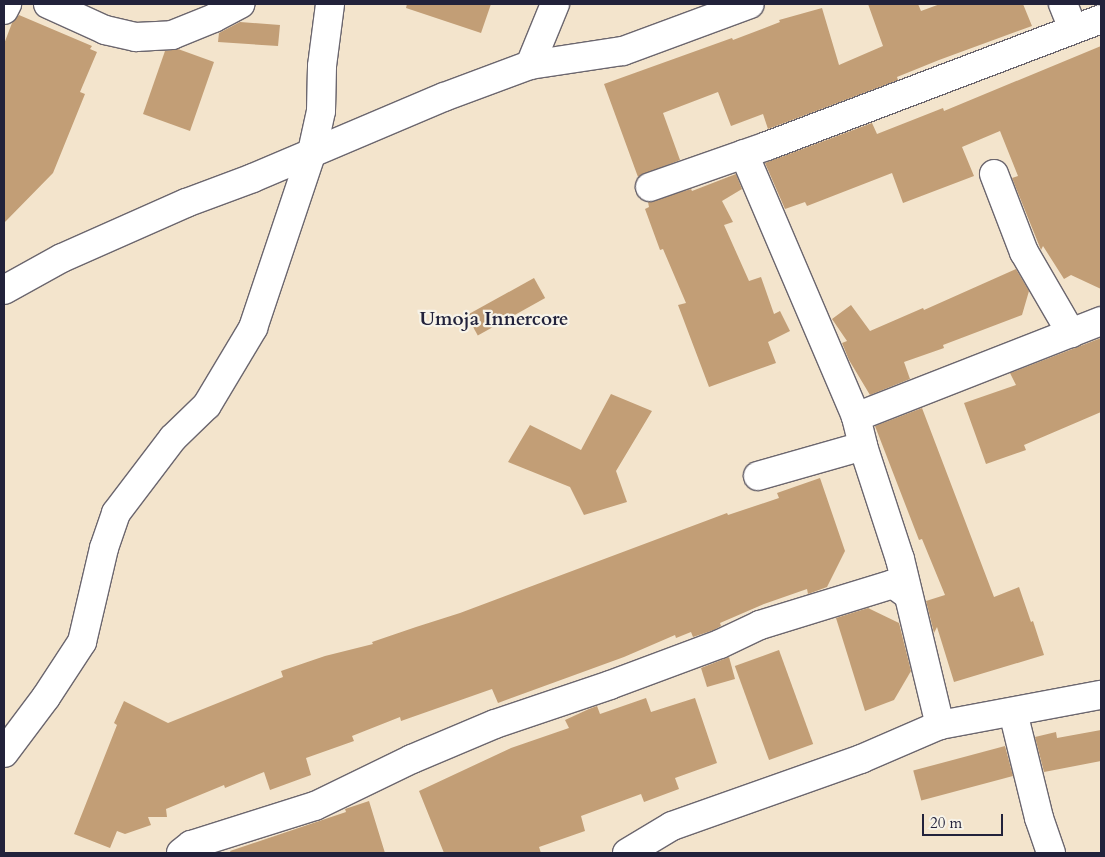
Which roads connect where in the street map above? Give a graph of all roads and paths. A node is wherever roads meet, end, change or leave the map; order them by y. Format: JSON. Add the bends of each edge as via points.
{"nodes":[{"id":1,"x":6,"y":4,"type":"edge"},
{"id":2,"x":48,"y":4,"type":"edge"},
{"id":3,"x":240,"y":4,"type":"edge"},
{"id":4,"x":330,"y":4,"type":"edge"},
{"id":5,"x":554,"y":4,"type":"edge"},
{"id":6,"x":750,"y":4,"type":"edge"},
{"id":7,"x":1063,"y":4,"type":"edge"},
{"id":8,"x":4,"y":10,"type":"edge"},
{"id":9,"x":1101,"y":18,"type":"edge"},
{"id":10,"x":1073,"y":28,"type":"junction"},
{"id":11,"x":530,"y":65,"type":"junction"},
{"id":12,"x":312,"y":152,"type":"junction"},
{"id":13,"x":744,"y":154,"type":"junction"},
{"id":14,"x":994,"y":174,"type":"dead end"},
{"id":15,"x":650,"y":187,"type":"dead end"},
{"id":16,"x":4,"y":290,"type":"edge"},
{"id":17,"x":1101,"y":321,"type":"edge"},
{"id":18,"x":1071,"y":333,"type":"junction"},
{"id":19,"x":856,"y":417,"type":"junction"},
{"id":20,"x":863,"y":446,"type":"junction"},
{"id":21,"x":758,"y":476,"type":"dead end"},
{"id":22,"x":907,"y":594,"type":"junction"},
{"id":23,"x":1101,"y":695,"type":"edge"},
{"id":24,"x":1013,"y":712,"type":"junction"},
{"id":25,"x":940,"y":725,"type":"junction"},
{"id":26,"x":4,"y":753,"type":"edge"},
{"id":27,"x":181,"y":853,"type":"edge"},
{"id":28,"x":627,"y":853,"type":"edge"},
{"id":29,"x":1051,"y":853,"type":"edge"}],
"edges":[{"from":1,"to":8,"type":"street"},
{"from":2,"to":3,"type":"street","via":[[105,30],[136,37],[172,35]]},
{"from":4,"to":12,"type":"street","via":[[322,66],[321,111]]},
{"from":5,"to":11,"type":"street"},
{"from":6,"to":11,"type":"street","via":[[623,51]]},
{"from":7,"to":10,"type":"street"},
{"from":9,"to":10,"type":"street"},
{"from":10,"to":13,"type":"street"},
{"from":11,"to":12,"type":"street"},
{"from":12,"to":16,"type":"street","via":[[62,258]]},
{"from":12,"to":26,"type":"street","via":[[253,328],[207,405],[173,438],[116,513],[104,548],[82,642]]},
{"from":13,"to":15,"type":"street"},
{"from":13,"to":19,"type":"street"},
{"from":14,"to":18,"type":"street","via":[[1024,252]]},
{"from":17,"to":18,"type":"street"},
{"from":18,"to":19,"type":"street"},
{"from":19,"to":20,"type":"street"},
{"from":20,"to":21,"type":"street"},
{"from":20,"to":22,"type":"street","via":[[900,559]]},
{"from":22,"to":25,"type":"street"},
{"from":22,"to":27,"type":"street","via":[[893,584],[760,625],[720,644],[495,724],[412,759],[315,806],[190,845]]},
{"from":23,"to":24,"type":"street"},
{"from":24,"to":25,"type":"street"},
{"from":24,"to":29,"type":"street"},
{"from":25,"to":28,"type":"street","via":[[861,759],[672,826]]}]}
